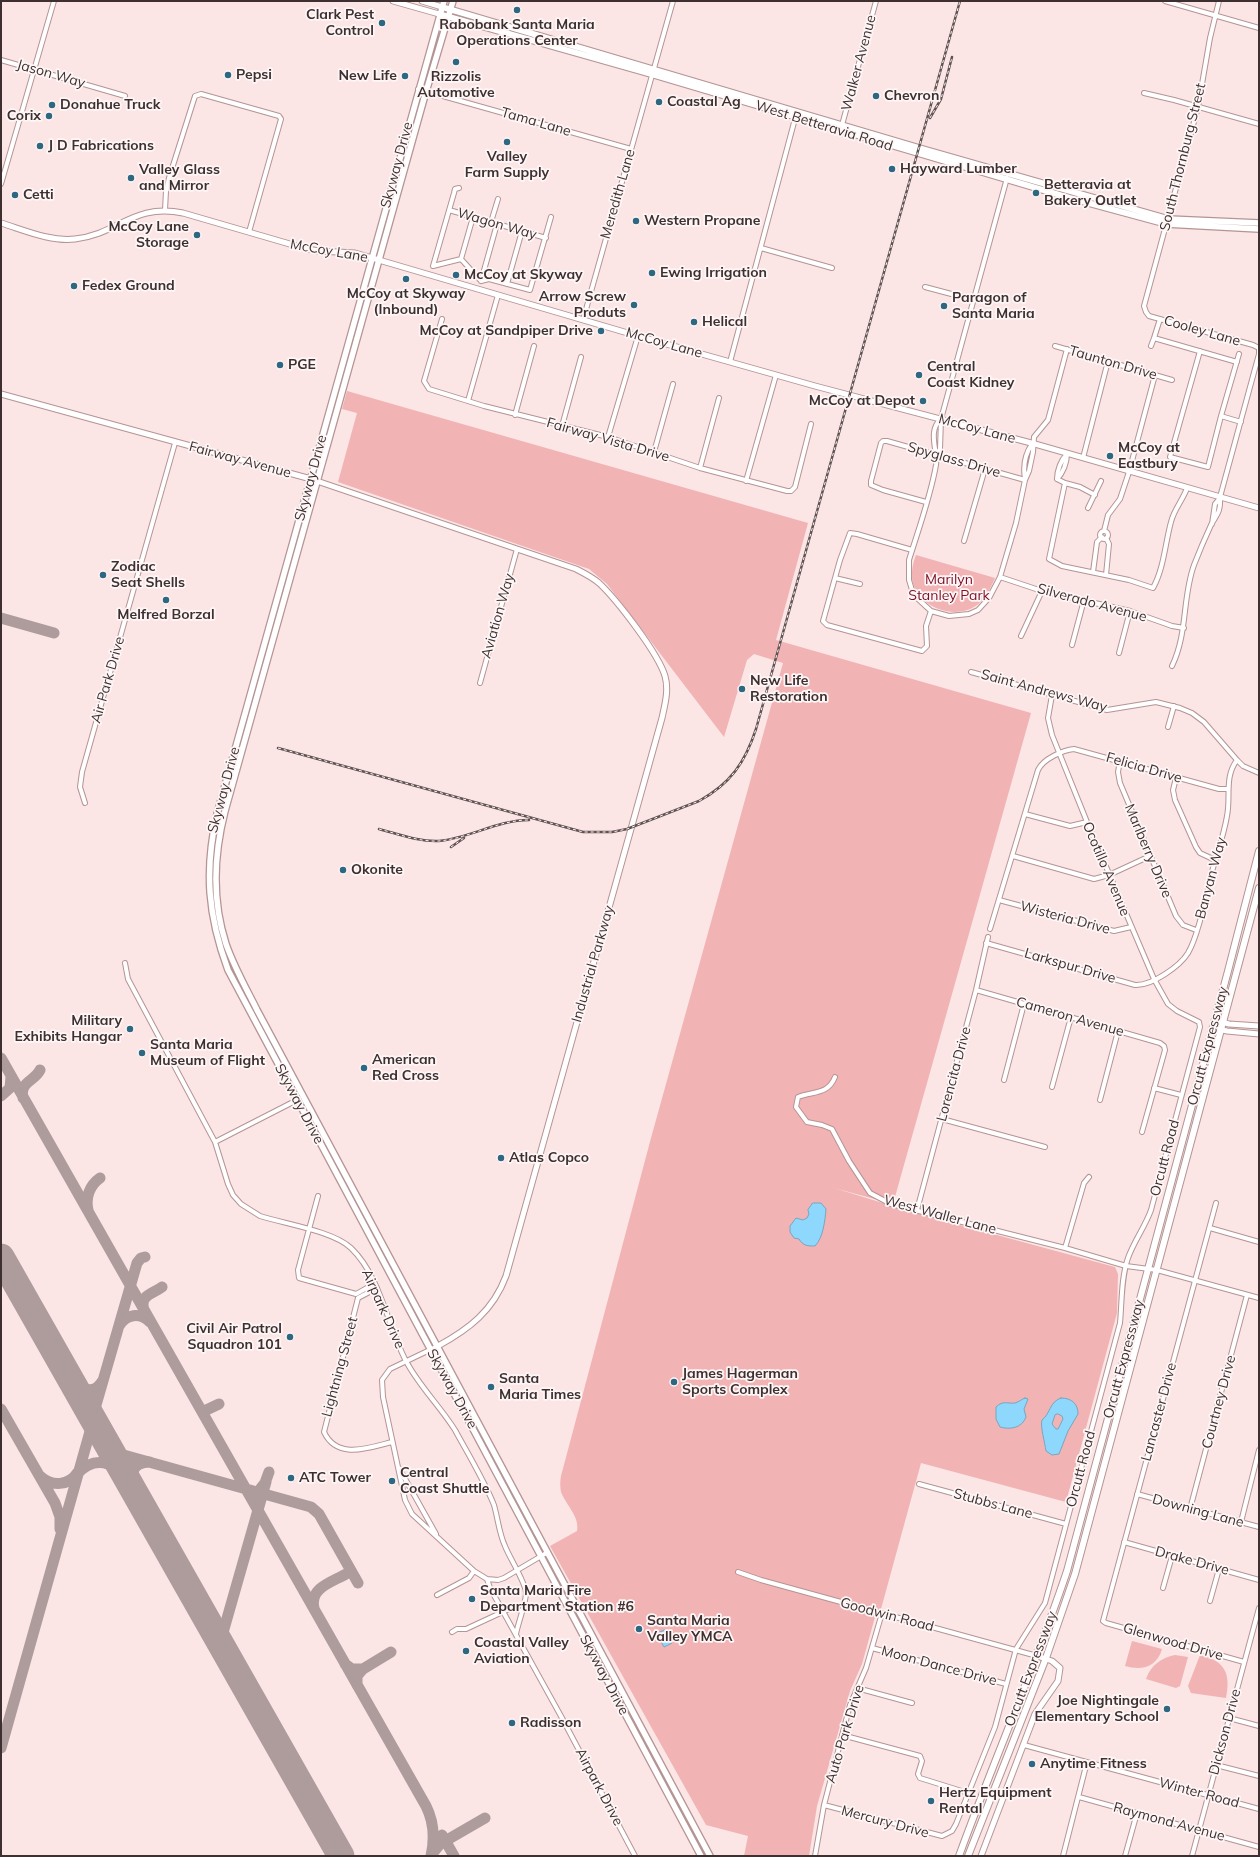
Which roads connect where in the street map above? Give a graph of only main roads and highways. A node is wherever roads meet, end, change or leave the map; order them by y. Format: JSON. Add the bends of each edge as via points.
{"nodes":[{"id":1,"x":453,"y":1,"type":"edge"},
{"id":2,"x":443,"y":4,"type":"edge"},
{"id":3,"x":450,"y":9,"type":"junction"},
{"id":4,"x":440,"y":14,"type":"junction"},
{"id":5,"x":448,"y":16,"type":"junction"},
{"id":6,"x":652,"y":72,"type":"junction"},
{"id":7,"x":797,"y":115,"type":"junction"},
{"id":8,"x":1008,"y":177,"type":"junction"},
{"id":9,"x":1167,"y":222,"type":"junction"},
{"id":10,"x":1259,"y":223,"type":"edge"},
{"id":11,"x":1259,"y":229,"type":"edge"},
{"id":12,"x":1259,"y":851,"type":"edge"},
{"id":13,"x":1259,"y":888,"type":"edge"},
{"id":14,"x":701,"y":1856,"type":"edge"},
{"id":15,"x":710,"y":1856,"type":"edge"},
{"id":16,"x":960,"y":1856,"type":"edge"},
{"id":17,"x":968,"y":1856,"type":"edge"}],
"edges":[{"from":1,"to":3,"type":"main road","name":"Skyway Drive"},
{"from":2,"to":3,"type":"main road","name":"West Betteravia Road"},
{"from":2,"to":4,"type":"main road","name":"Skyway Drive"},
{"from":3,"to":5,"type":"main road","name":"Skyway Drive"},
{"from":3,"to":6,"type":"main road","name":"West Betteravia Road"},
{"from":4,"to":5,"type":"main road","name":"West Betteravia Road"},
{"from":4,"to":14,"type":"main road","name":"Skyway Drive","via":[[216,814],[208,879],[213,924],[228,970]]},
{"from":5,"to":6,"type":"main road","name":"West Betteravia Road"},
{"from":5,"to":15,"type":"main road","name":"Skyway Drive","via":[[221,827],[216,879],[222,926],[235,967]]},
{"from":6,"to":7,"type":"main road","name":"West Betteravia Road"},
{"from":7,"to":8,"type":"main road","name":"West Betteravia Road"},
{"from":7,"to":8,"type":"main road","name":"West Betteravia Road","via":[[842,126]]},
{"from":8,"to":9,"type":"main road","name":"West Betteravia Road"},
{"from":9,"to":10,"type":"main road","name":"West Betteravia Road"},
{"from":9,"to":11,"type":"main road","name":"West Betteravia Road"},
{"from":12,"to":16,"type":"highway","name":"Orcutt Expressway","via":[[1067,1570],[1037,1656]]},
{"from":13,"to":17,"type":"highway","name":"Orcutt Expressway","via":[[1075,1574],[1046,1658]]}]}
